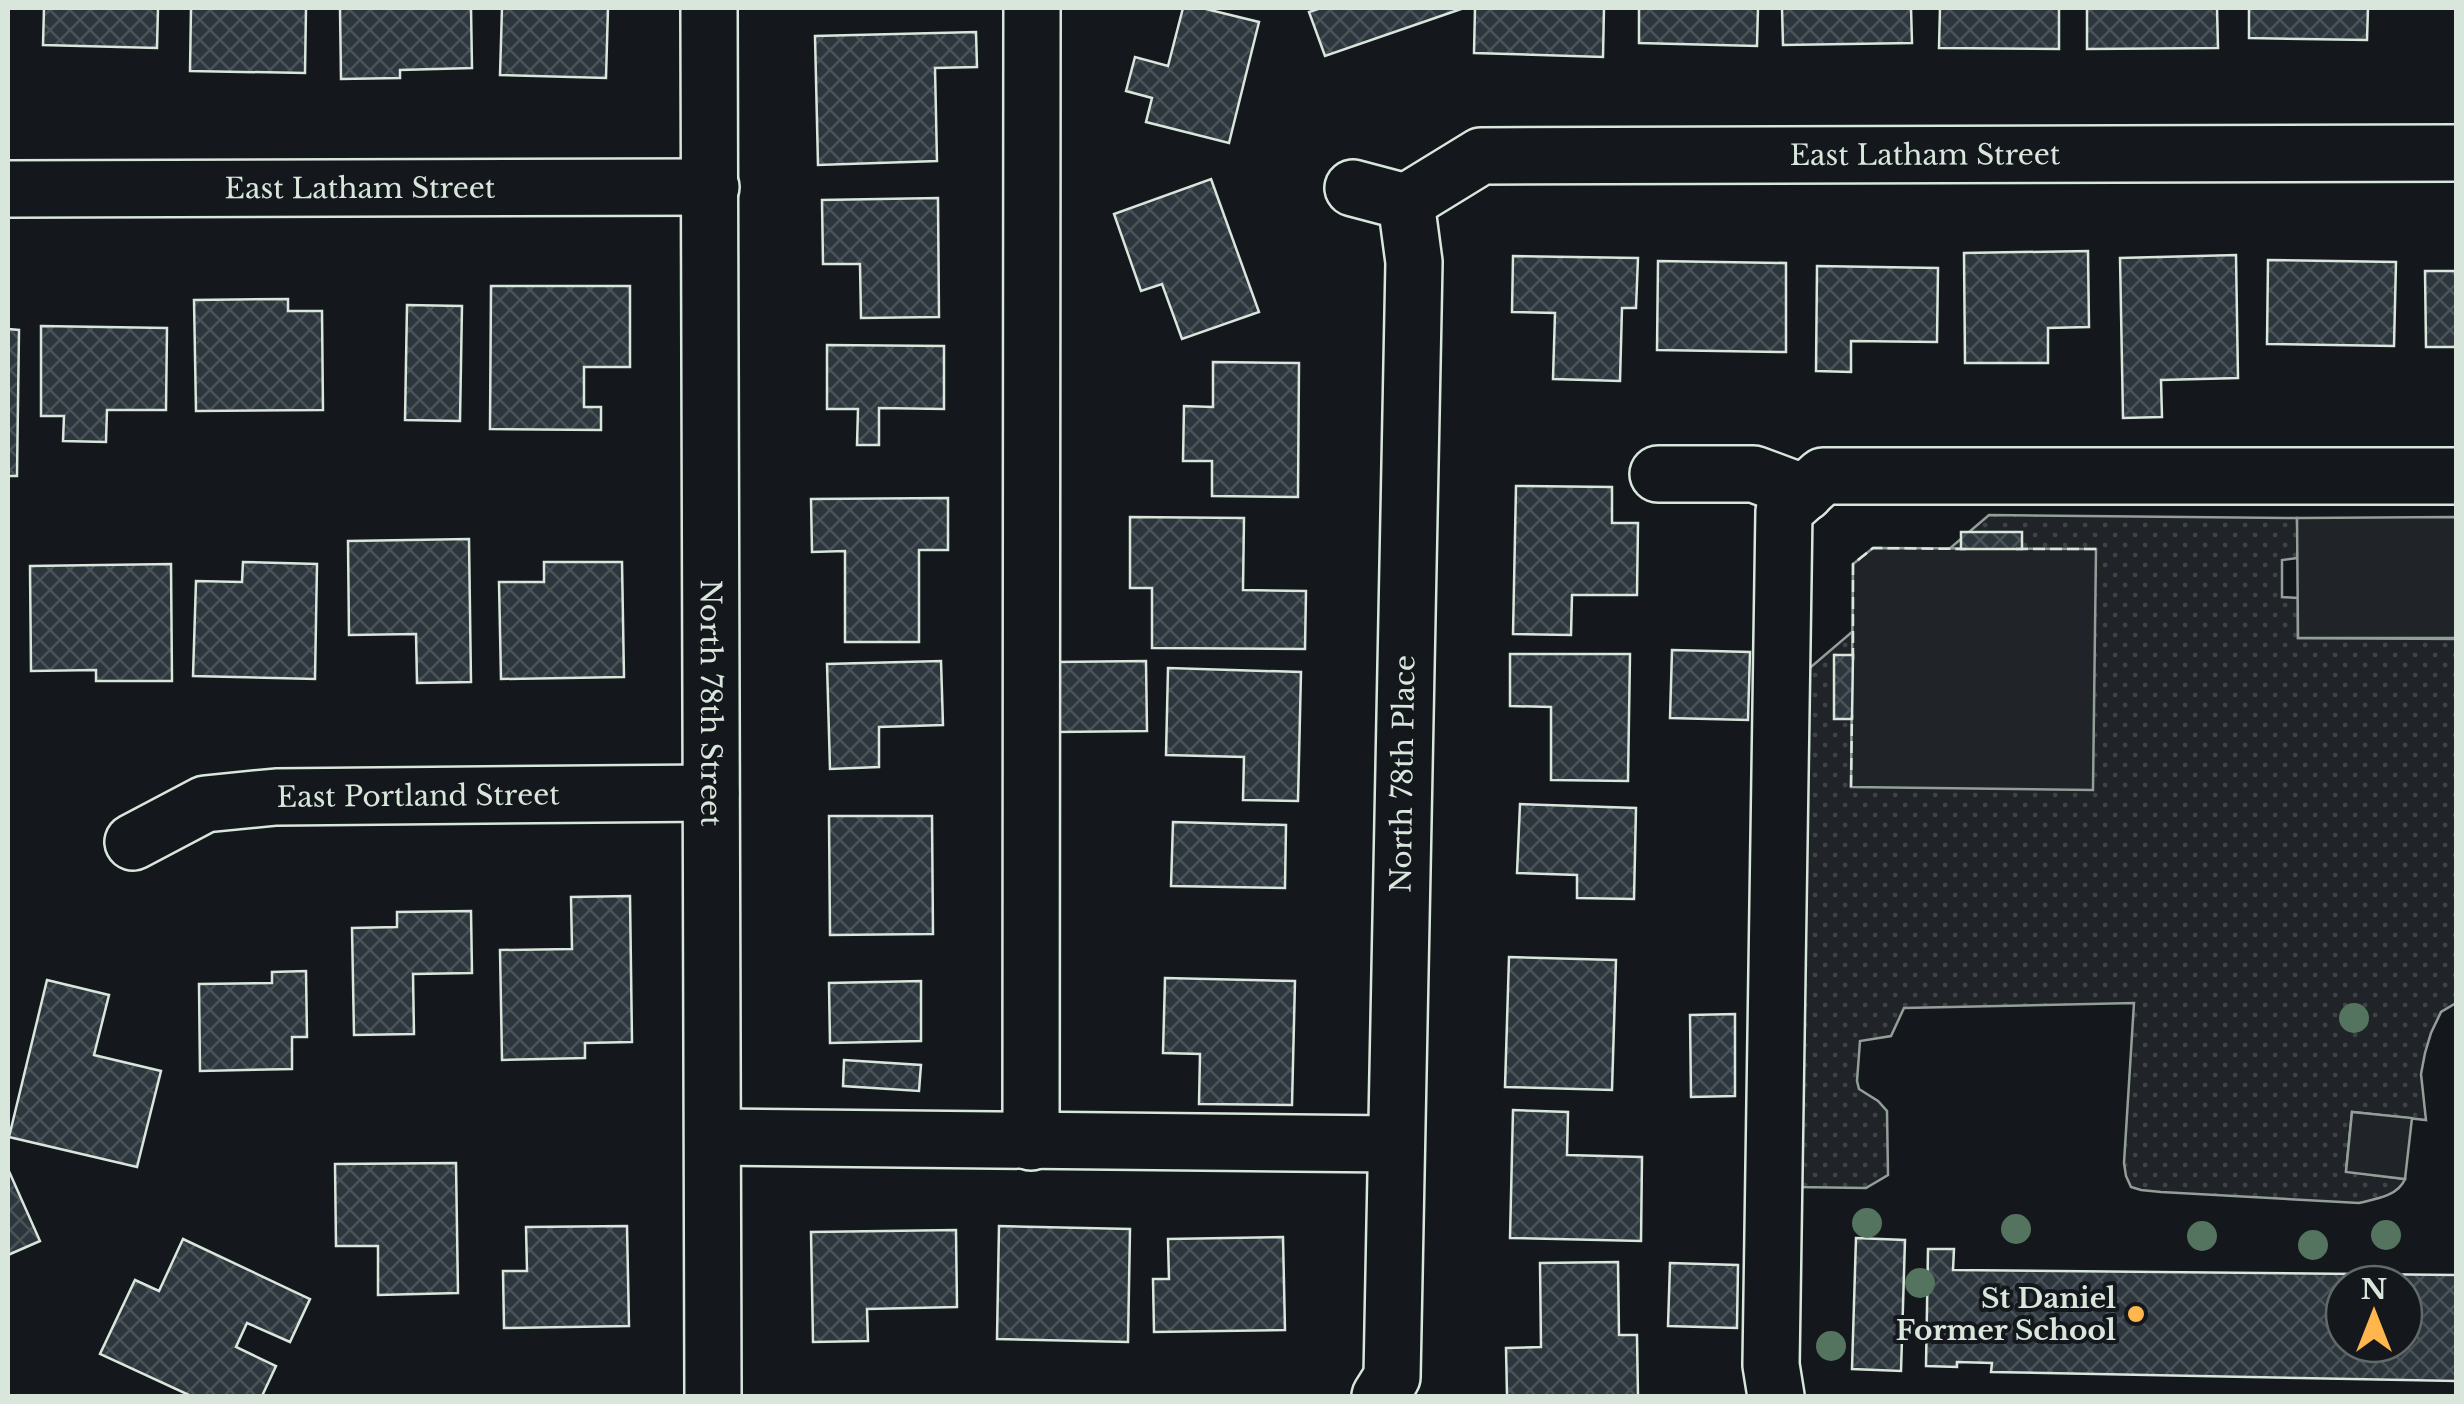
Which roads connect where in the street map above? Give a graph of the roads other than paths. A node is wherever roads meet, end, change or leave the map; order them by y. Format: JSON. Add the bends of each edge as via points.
{"nodes":[{"id":1,"x":709,"y":8,"type":"edge"},
{"id":2,"x":1032,"y":8,"type":"edge"},
{"id":3,"x":2456,"y":153,"type":"edge"},
{"id":4,"x":711,"y":187,"type":"junction"},
{"id":5,"x":1353,"y":188,"type":"dead end"},
{"id":6,"x":8,"y":189,"type":"edge"},
{"id":7,"x":1406,"y":202,"type":"junction"},
{"id":8,"x":1658,"y":474,"type":"dead end"},
{"id":9,"x":2456,"y":476,"type":"edge"},
{"id":10,"x":1804,"y":493,"type":"junction"},
{"id":11,"x":711,"y":794,"type":"junction"},
{"id":12,"x":133,"y":842,"type":"dead end"},
{"id":13,"x":712,"y":1136,"type":"junction"},
{"id":14,"x":1031,"y":1142,"type":"junction"},
{"id":15,"x":1396,"y":1144,"type":"junction"},
{"id":16,"x":713,"y":1396,"type":"edge"},
{"id":17,"x":1380,"y":1396,"type":"edge"},
{"id":18,"x":1776,"y":1396,"type":"edge"}],
"edges":[{"from":1,"to":4,"type":"street","name":"North 78th Street"},
{"from":2,"to":14,"type":"street"},
{"from":3,"to":7,"type":"street","name":"East Latham Street","via":[[1480,156]]},
{"from":4,"to":6,"type":"street","name":"East Latham Street"},
{"from":4,"to":11,"type":"street","name":"North 78th Street"},
{"from":5,"to":7,"type":"street"},
{"from":7,"to":15,"type":"street","name":"North 78th Place","via":[[1414,262]]},
{"from":8,"to":10,"type":"street","via":[[1754,474]]},
{"from":9,"to":10,"type":"street","via":[[1823,476]]},
{"from":10,"to":18,"type":"street","via":[[1784,511],[1771,1365]]},
{"from":11,"to":12,"type":"street","name":"East Portland Street","via":[[276,797],[205,804]]},
{"from":11,"to":13,"type":"street","name":"North 78th Street"},
{"from":13,"to":14,"type":"street"},
{"from":13,"to":16,"type":"street","name":"North 78th Street"},
{"from":14,"to":15,"type":"street"},
{"from":15,"to":17,"type":"street","name":"North 78th Place","via":[[1392,1377]]}]}
